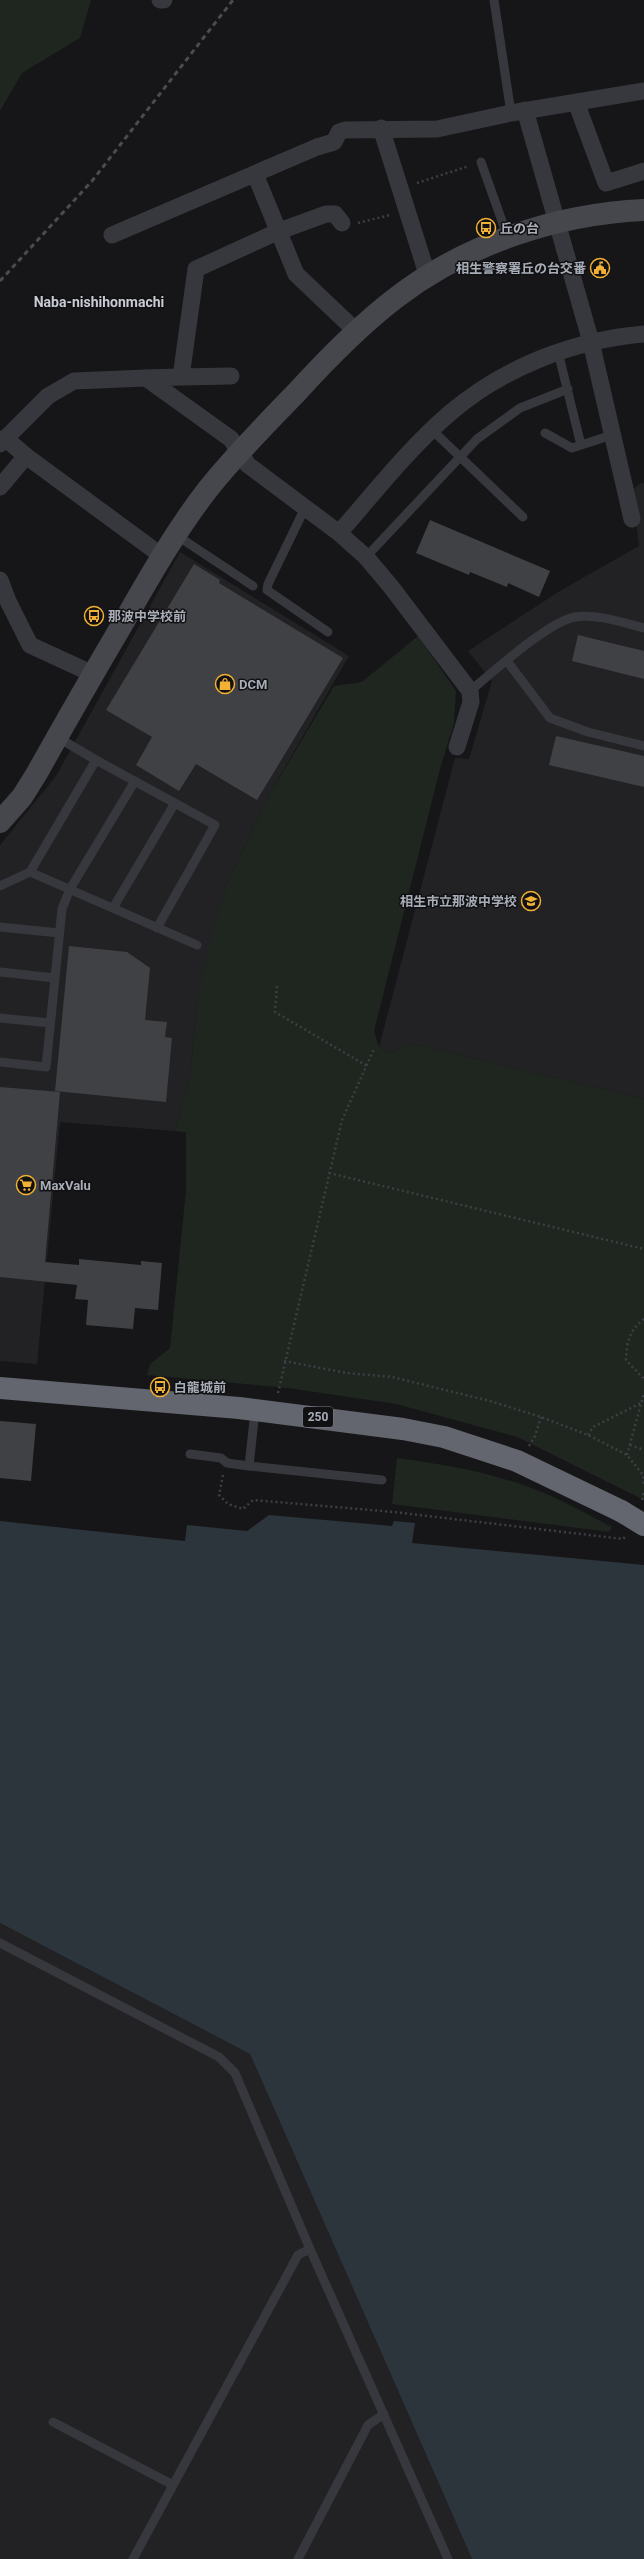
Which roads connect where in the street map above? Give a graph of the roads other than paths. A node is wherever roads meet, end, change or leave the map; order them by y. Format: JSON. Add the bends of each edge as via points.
{"nodes":[{"id":1,"x":160,"y":0,"type":"edge"},
{"id":2,"x":164,"y":0,"type":"edge"},
{"id":3,"x":494,"y":0,"type":"edge"},
{"id":4,"x":644,"y":91,"type":"edge"},
{"id":5,"x":576,"y":102,"type":"junction"},
{"id":6,"x":518,"y":112,"type":"junction"},
{"id":7,"x":381,"y":128,"type":"junction"},
{"id":8,"x":481,"y":162,"type":"road end"},
{"id":9,"x":644,"y":171,"type":"edge"},
{"id":10,"x":255,"y":174,"type":"junction"},
{"id":11,"x":644,"y":210,"type":"edge"},
{"id":12,"x":342,"y":223,"type":"road end"},
{"id":13,"x":559,"y":223,"type":"junction"},
{"id":14,"x":277,"y":232,"type":"junction"},
{"id":15,"x":112,"y":235,"type":"dead end"},
{"id":16,"x":508,"y":238,"type":"junction"},
{"id":17,"x":428,"y":276,"type":"junction"},
{"id":18,"x":357,"y":332,"type":"junction"},
{"id":19,"x":644,"y":334,"type":"edge"},
{"id":20,"x":591,"y":342,"type":"junction"},
{"id":21,"x":558,"y":352,"type":"junction"},
{"id":22,"x":231,"y":376,"type":"dead end"},
{"id":23,"x":142,"y":378,"type":"junction"},
{"id":24,"x":181,"y":378,"type":"junction"},
{"id":25,"x":568,"y":389,"type":"junction"},
{"id":26,"x":432,"y":430,"type":"junction"},
{"id":27,"x":545,"y":433,"type":"dead end"},
{"id":28,"x":612,"y":435,"type":"junction"},
{"id":29,"x":3,"y":441,"type":"edge"},
{"id":30,"x":581,"y":445,"type":"junction"},
{"id":31,"x":240,"y":451,"type":"junction"},
{"id":32,"x":26,"y":456,"type":"junction"},
{"id":33,"x":460,"y":456,"type":"junction"},
{"id":34,"x":0,"y":487,"type":"edge"},
{"id":35,"x":305,"y":508,"type":"junction"},
{"id":36,"x":523,"y":517,"type":"dead end"},
{"id":37,"x":632,"y":520,"type":"dead end"},
{"id":38,"x":339,"y":533,"type":"junction"},
{"id":39,"x":176,"y":535,"type":"junction"},
{"id":40,"x":162,"y":556,"type":"junction"},
{"id":41,"x":366,"y":557,"type":"junction"},
{"id":42,"x":0,"y":580,"type":"edge"},
{"id":43,"x":252,"y":586,"type":"dead end"},
{"id":44,"x":644,"y":628,"type":"edge"},
{"id":45,"x":328,"y":632,"type":"dead end"},
{"id":46,"x":507,"y":661,"type":"junction"},
{"id":47,"x":93,"y":674,"type":"junction"},
{"id":48,"x":470,"y":691,"type":"junction"},
{"id":49,"x":57,"y":737,"type":"junction"},
{"id":50,"x":644,"y":746,"type":"edge"},
{"id":51,"x":457,"y":747,"type":"dead end"},
{"id":52,"x":96,"y":760,"type":"junction"},
{"id":53,"x":135,"y":781,"type":"junction"},
{"id":54,"x":174,"y":803,"type":"junction"},
{"id":55,"x":0,"y":822,"type":"edge"},
{"id":56,"x":30,"y":872,"type":"junction"},
{"id":57,"x":0,"y":886,"type":"edge"},
{"id":58,"x":70,"y":889,"type":"junction"},
{"id":59,"x":113,"y":908,"type":"junction"},
{"id":60,"x":0,"y":927,"type":"edge"},
{"id":61,"x":158,"y":928,"type":"junction"},
{"id":62,"x":59,"y":933,"type":"junction"},
{"id":63,"x":197,"y":945,"type":"dead end"},
{"id":64,"x":0,"y":972,"type":"edge"},
{"id":65,"x":55,"y":978,"type":"junction"},
{"id":66,"x":0,"y":1018,"type":"edge"},
{"id":67,"x":50,"y":1023,"type":"junction"},
{"id":68,"x":0,"y":1062,"type":"edge"},
{"id":69,"x":0,"y":1388,"type":"edge"},
{"id":70,"x":255,"y":1411,"type":"junction"},
{"id":71,"x":190,"y":1454,"type":"dead end"},
{"id":72,"x":249,"y":1466,"type":"junction"},
{"id":73,"x":382,"y":1480,"type":"dead end"},
{"id":74,"x":633,"y":1518,"type":"edge"},
{"id":75,"x":0,"y":1943,"type":"edge"},
{"id":76,"x":310,"y":2249,"type":"junction"},
{"id":77,"x":384,"y":2414,"type":"junction"},
{"id":78,"x":53,"y":2422,"type":"dead end"},
{"id":79,"x":173,"y":2485,"type":"junction"},
{"id":80,"x":133,"y":2559,"type":"edge"},
{"id":81,"x":298,"y":2559,"type":"edge"},
{"id":82,"x":448,"y":2559,"type":"edge"}],
"edges":[{"from":1,"to":2,"type":"street"},
{"from":3,"to":6,"type":"lane"},
{"from":4,"to":5,"type":"street"},
{"from":5,"to":6,"type":"street"},
{"from":5,"to":9,"type":"street","via":[[606,183]]},
{"from":6,"to":7,"type":"street","via":[[437,129]]},
{"from":6,"to":13,"type":"street"},
{"from":7,"to":10,"type":"street","via":[[339,132],[334,142]]},
{"from":7,"to":17,"type":"street"},
{"from":8,"to":16,"type":"lane"},
{"from":10,"to":14,"type":"street"},
{"from":10,"to":15,"type":"street"},
{"from":11,"to":13,"type":"street","via":[[602,214]]},
{"from":12,"to":14,"type":"street","via":[[334,214],[326,214]]},
{"from":13,"to":16,"type":"street"},
{"from":13,"to":20,"type":"street"},
{"from":14,"to":18,"type":"street","via":[[296,274]]},
{"from":14,"to":24,"type":"street","via":[[196,269]]},
{"from":16,"to":17,"type":"street"},
{"from":17,"to":18,"type":"street","via":[[398,296]]},
{"from":18,"to":31,"type":"street"},
{"from":19,"to":20,"type":"street"},
{"from":20,"to":21,"type":"street"},
{"from":20,"to":28,"type":"street"},
{"from":21,"to":25,"type":"lane"},
{"from":21,"to":26,"type":"street","via":[[498,380],[465,401]]},
{"from":22,"to":24,"type":"street"},
{"from":23,"to":24,"type":"street"},
{"from":23,"to":29,"type":"street","via":[[74,381],[48,396]]},
{"from":23,"to":31,"type":"street","via":[[146,378],[231,438]]},
{"from":25,"to":30,"type":"lane"},
{"from":25,"to":33,"type":"lane","via":[[520,408],[496,423]]},
{"from":26,"to":33,"type":"lane"},
{"from":26,"to":38,"type":"street"},
{"from":27,"to":30,"type":"lane","via":[[572,448]]},
{"from":28,"to":30,"type":"lane"},
{"from":28,"to":37,"type":"street"},
{"from":29,"to":32,"type":"street"},
{"from":31,"to":35,"type":"street","via":[[248,465]]},
{"from":31,"to":39,"type":"street","via":[[207,490]]},
{"from":32,"to":34,"type":"street"},
{"from":32,"to":40,"type":"street"},
{"from":33,"to":36,"type":"lane"},
{"from":33,"to":41,"type":"lane"},
{"from":35,"to":38,"type":"street"},
{"from":35,"to":45,"type":"lane","via":[[267,590]]},
{"from":38,"to":41,"type":"street"},
{"from":39,"to":40,"type":"street"},
{"from":39,"to":43,"type":"lane"},
{"from":40,"to":47,"type":"street"},
{"from":41,"to":48,"type":"street"},
{"from":42,"to":47,"type":"street","via":[[30,645]]},
{"from":44,"to":46,"type":"lane","via":[[598,616],[573,617],[541,633]]},
{"from":46,"to":48,"type":"lane"},
{"from":46,"to":50,"type":"lane","via":[[550,718],[588,732]]},
{"from":47,"to":49,"type":"street"},
{"from":48,"to":51,"type":"street","via":[[471,702]]},
{"from":49,"to":52,"type":"lane"},
{"from":49,"to":55,"type":"street","via":[[22,797]]},
{"from":52,"to":53,"type":"lane"},
{"from":52,"to":56,"type":"lane"},
{"from":53,"to":54,"type":"lane"},
{"from":53,"to":58,"type":"lane"},
{"from":54,"to":59,"type":"lane"},
{"from":54,"to":61,"type":"lane","via":[[215,825]]},
{"from":56,"to":57,"type":"lane"},
{"from":56,"to":58,"type":"lane"},
{"from":58,"to":59,"type":"lane"},
{"from":58,"to":62,"type":"lane","via":[[62,909]]},
{"from":59,"to":61,"type":"lane"},
{"from":60,"to":62,"type":"lane"},
{"from":61,"to":63,"type":"lane"},
{"from":62,"to":65,"type":"lane"},
{"from":64,"to":65,"type":"lane"},
{"from":65,"to":67,"type":"lane"},
{"from":66,"to":67,"type":"lane"},
{"from":67,"to":68,"type":"lane","via":[[46,1067]]},
{"from":69,"to":70,"type":"highway","number":"250"},
{"from":70,"to":72,"type":"lane"},
{"from":70,"to":74,"type":"highway","number":"250","via":[[351,1421],[444,1437],[517,1461]]},
{"from":71,"to":72,"type":"lane","via":[[220,1458],[227,1463]]},
{"from":72,"to":73,"type":"lane"},
{"from":75,"to":76,"type":"lane","via":[[230,2065],[239,2080]]},
{"from":76,"to":77,"type":"lane"},
{"from":76,"to":79,"type":"lane","via":[[298,2255]]},
{"from":77,"to":81,"type":"lane","via":[[368,2425]]},
{"from":77,"to":82,"type":"lane"},
{"from":78,"to":79,"type":"lane"},
{"from":79,"to":80,"type":"lane"}]}
